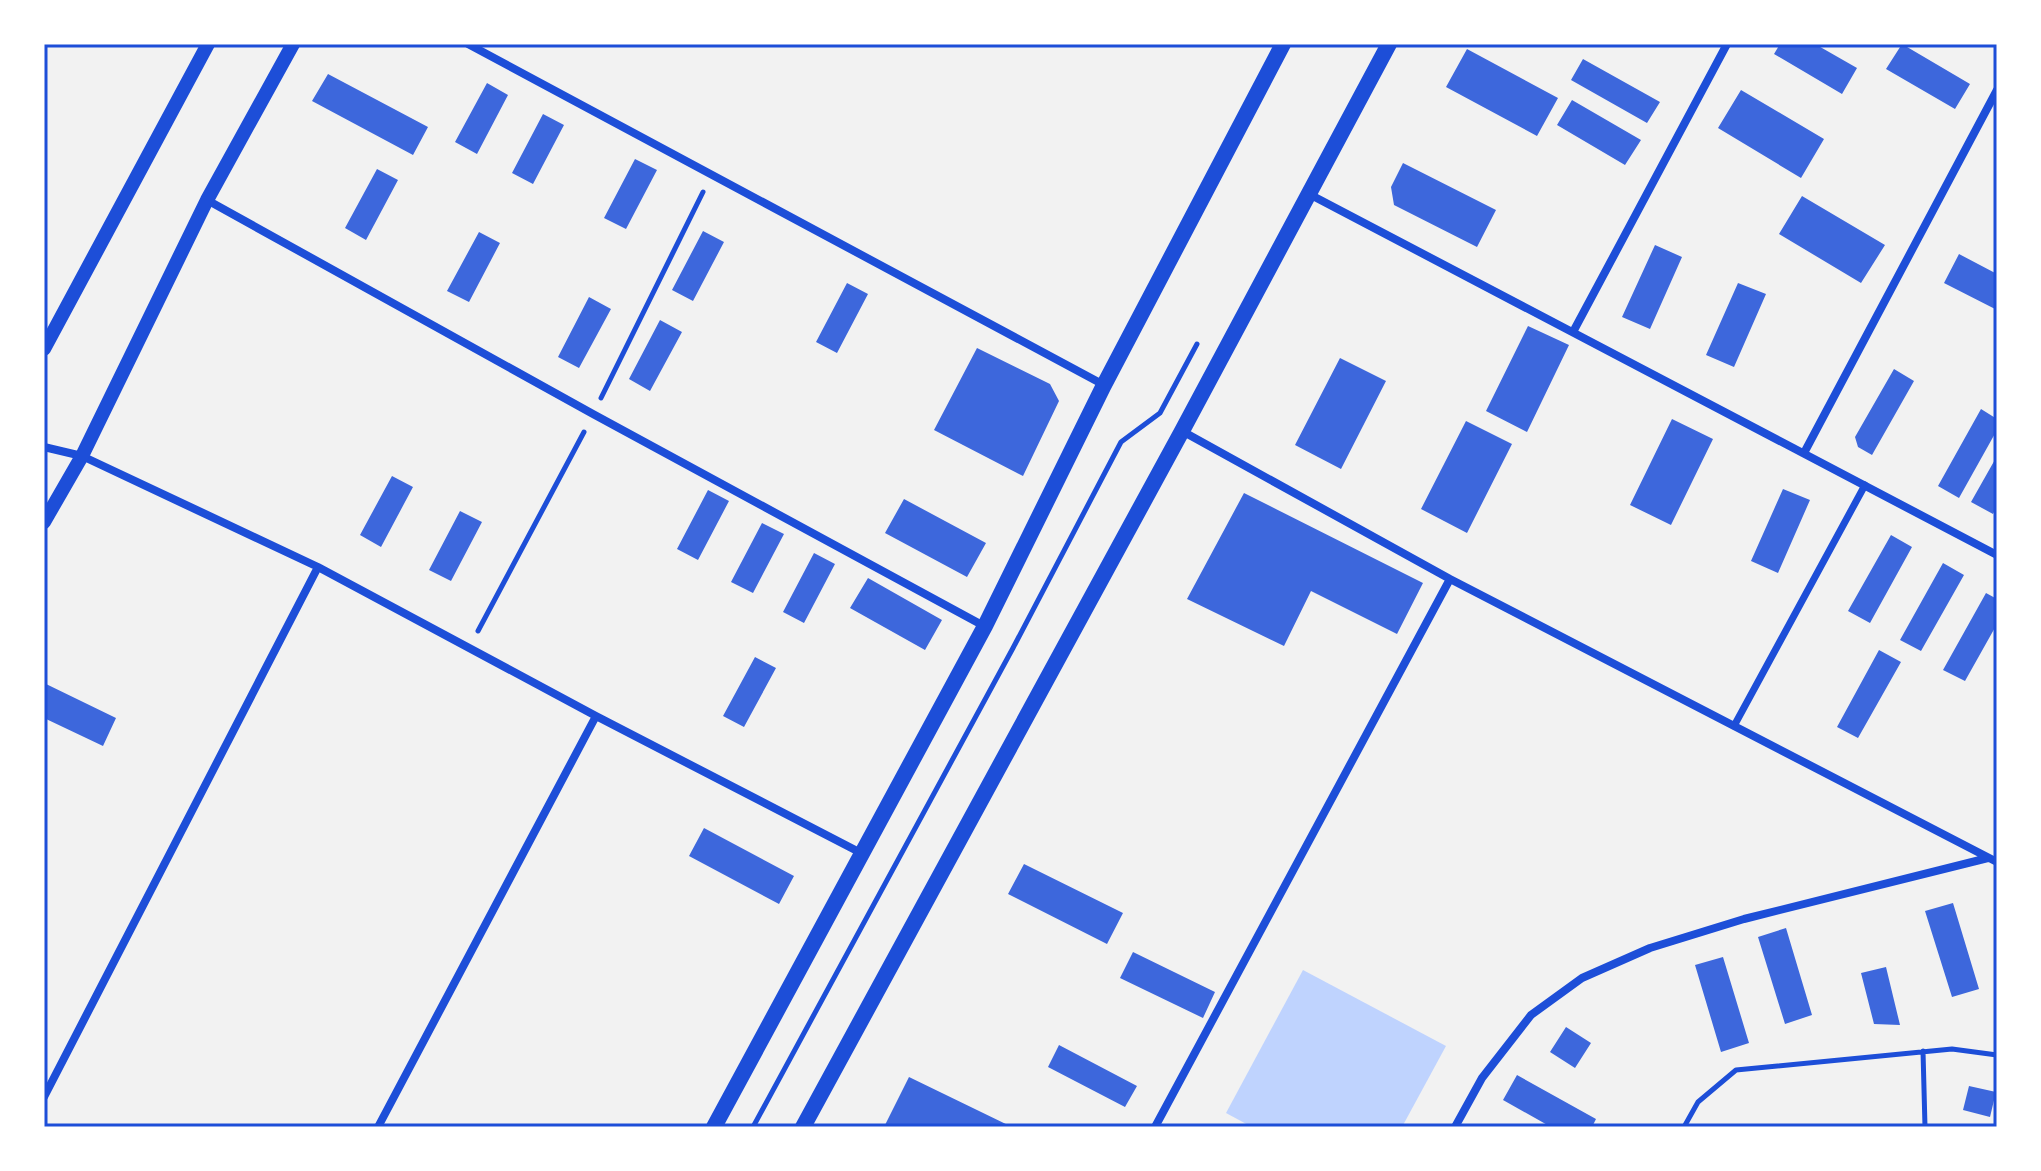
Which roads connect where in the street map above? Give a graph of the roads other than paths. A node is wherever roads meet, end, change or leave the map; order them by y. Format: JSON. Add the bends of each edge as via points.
{"nodes":[{"id":1,"x":208,"y":44,"type":"edge"},
{"id":2,"x":293,"y":44,"type":"edge"},
{"id":3,"x":468,"y":44,"type":"edge"},
{"id":4,"x":1283,"y":44,"type":"edge"},
{"id":5,"x":1389,"y":44,"type":"edge"},
{"id":6,"x":1727,"y":44,"type":"edge"},
{"id":7,"x":1997,"y":90,"type":"edge"},
{"id":8,"x":1308,"y":193,"type":"junction"},
{"id":9,"x":207,"y":200,"type":"junction"},
{"id":10,"x":1573,"y":332,"type":"junction"},
{"id":11,"x":44,"y":349,"type":"edge"},
{"id":12,"x":1104,"y":385,"type":"junction"},
{"id":13,"x":1182,"y":431,"type":"junction"},
{"id":14,"x":44,"y":447,"type":"edge"},
{"id":15,"x":1804,"y":453,"type":"junction"},
{"id":16,"x":82,"y":456,"type":"junction"},
{"id":17,"x":1865,"y":485,"type":"junction"},
{"id":18,"x":44,"y":522,"type":"edge"},
{"id":19,"x":1997,"y":555,"type":"edge"},
{"id":20,"x":318,"y":567,"type":"junction"},
{"id":21,"x":1450,"y":579,"type":"junction"},
{"id":22,"x":985,"y":626,"type":"junction"},
{"id":23,"x":596,"y":716,"type":"junction"},
{"id":24,"x":1734,"y":726,"type":"junction"},
{"id":25,"x":863,"y":854,"type":"junction"},
{"id":26,"x":1993,"y":860,"type":"edge"},
{"id":27,"x":44,"y":1097,"type":"edge"},
{"id":28,"x":378,"y":1127,"type":"edge"},
{"id":29,"x":714,"y":1127,"type":"edge"},
{"id":30,"x":803,"y":1127,"type":"edge"},
{"id":31,"x":1155,"y":1127,"type":"edge"},
{"id":32,"x":1455,"y":1127,"type":"edge"}],
"edges":[{"from":1,"to":11,"type":"street"},
{"from":2,"to":9,"type":"street"},
{"from":3,"to":12,"type":"street"},
{"from":4,"to":12,"type":"main road"},
{"from":5,"to":8,"type":"main road"},
{"from":6,"to":10,"type":"street"},
{"from":7,"to":15,"type":"street"},
{"from":8,"to":10,"type":"street"},
{"from":8,"to":13,"type":"main road"},
{"from":9,"to":16,"type":"street"},
{"from":9,"to":22,"type":"street"},
{"from":10,"to":15,"type":"street"},
{"from":12,"to":22,"type":"main road"},
{"from":13,"to":21,"type":"street"},
{"from":13,"to":30,"type":"main road"},
{"from":14,"to":16,"type":"street"},
{"from":15,"to":17,"type":"street"},
{"from":16,"to":18,"type":"street"},
{"from":16,"to":20,"type":"street"},
{"from":17,"to":19,"type":"street"},
{"from":17,"to":24,"type":"street"},
{"from":20,"to":23,"type":"street"},
{"from":20,"to":27,"type":"street"},
{"from":21,"to":24,"type":"street"},
{"from":21,"to":31,"type":"street"},
{"from":22,"to":25,"type":"main road"},
{"from":23,"to":25,"type":"street"},
{"from":23,"to":28,"type":"street"},
{"from":24,"to":26,"type":"street"},
{"from":25,"to":29,"type":"main road"},
{"from":26,"to":32,"type":"street","via":[[1744,919],[1650,948],[1582,978],[1531,1015],[1482,1078]]}]}
